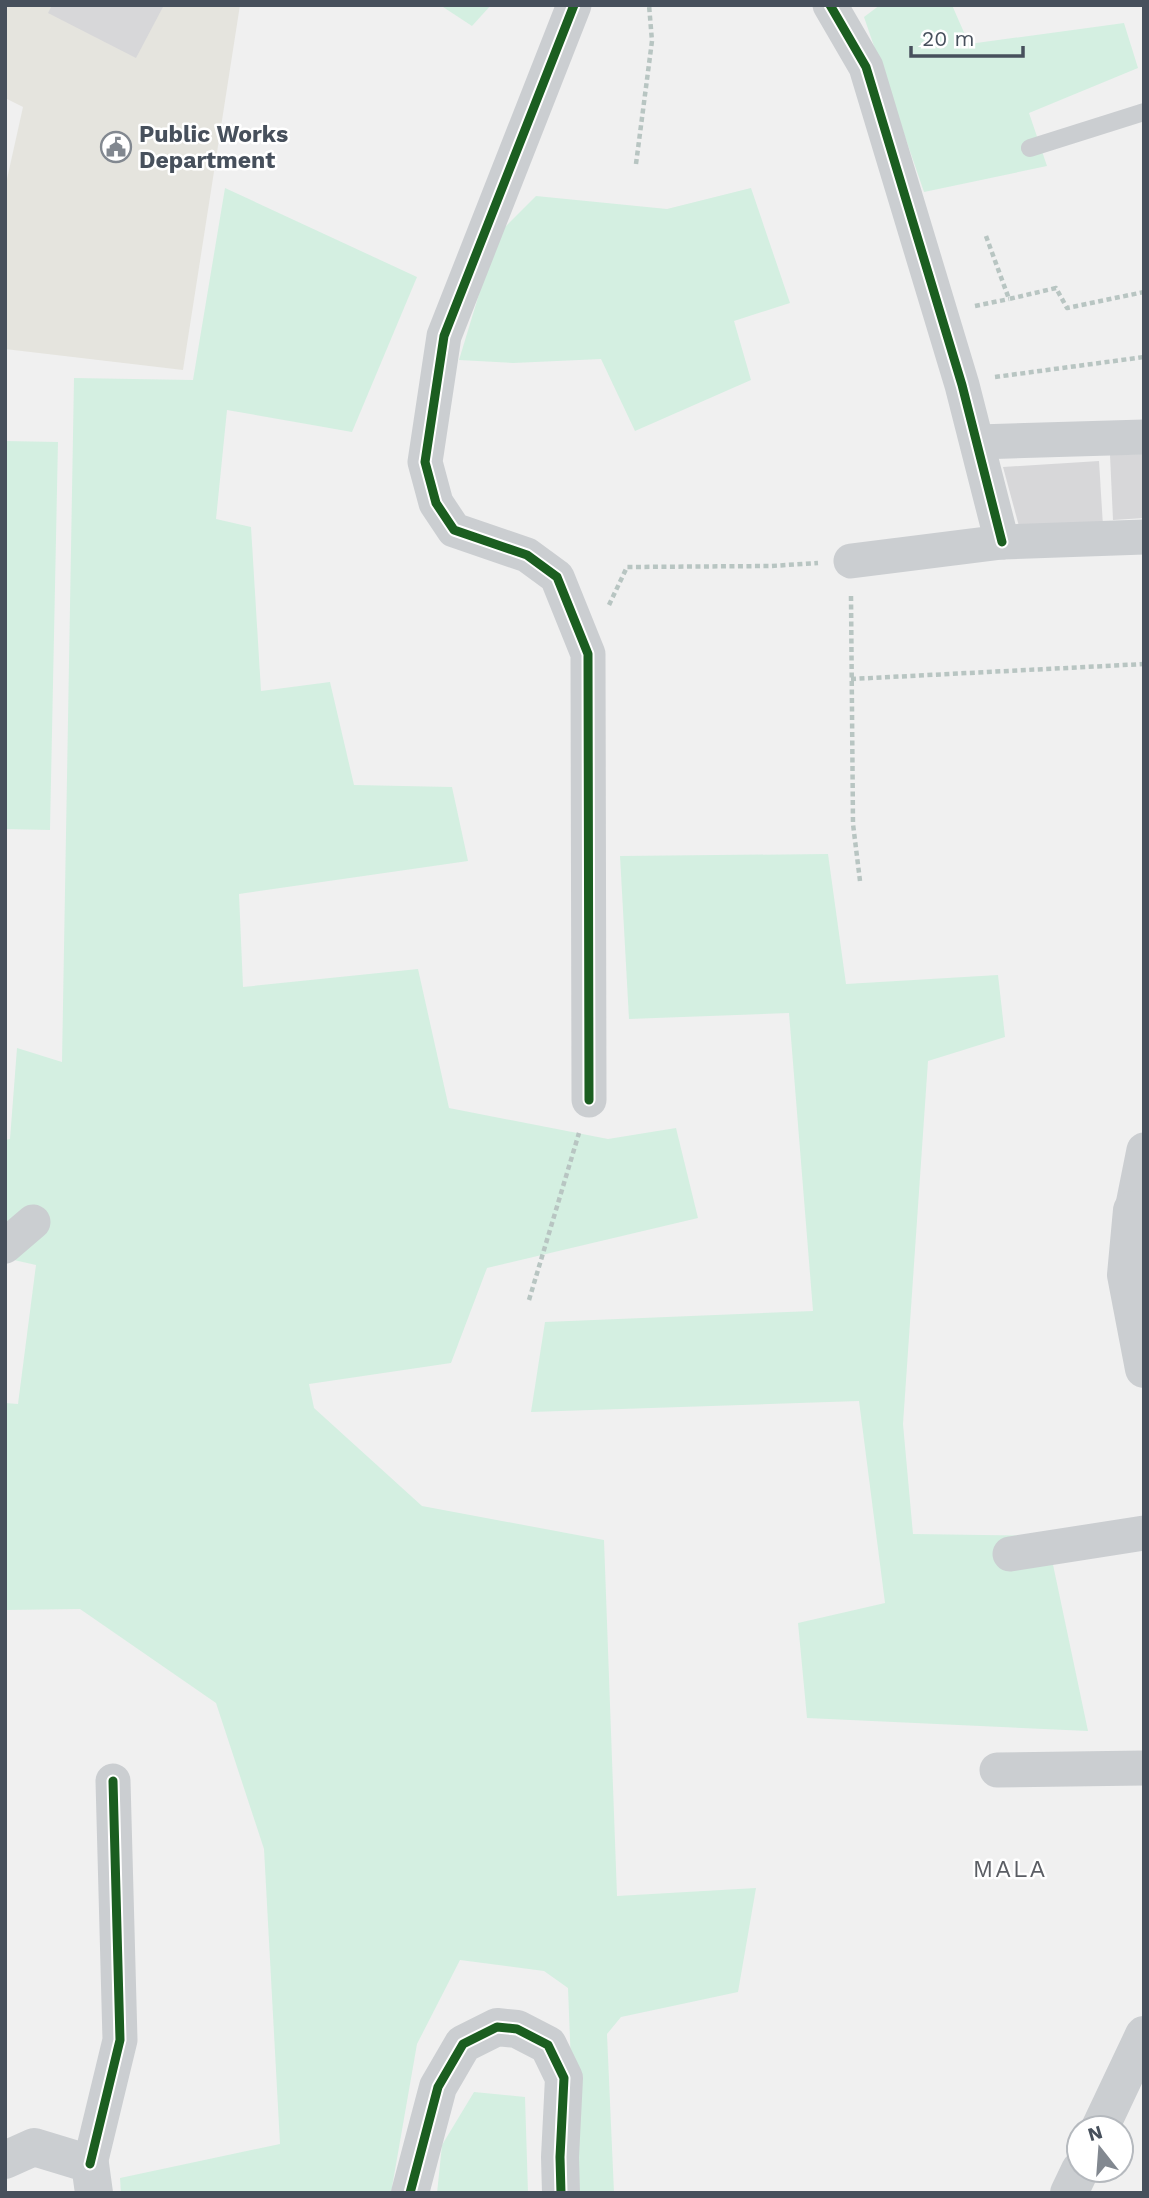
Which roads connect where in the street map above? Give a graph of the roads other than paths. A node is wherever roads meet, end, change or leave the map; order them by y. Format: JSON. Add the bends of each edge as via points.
{"nodes":[{"id":1,"x":573,"y":5,"type":"edge"},
{"id":2,"x":830,"y":5,"type":"edge"},
{"id":3,"x":1144,"y":112,"type":"edge"},
{"id":4,"x":1030,"y":148,"type":"dead end"},
{"id":5,"x":1144,"y":437,"type":"edge"},
{"id":6,"x":978,"y":442,"type":"junction"},
{"id":7,"x":1144,"y":537,"type":"edge"},
{"id":8,"x":1002,"y":542,"type":"junction"},
{"id":9,"x":851,"y":561,"type":"road end"},
{"id":10,"x":589,"y":1100,"type":"road end"},
{"id":11,"x":1144,"y":1150,"type":"edge"},
{"id":12,"x":1138,"y":1211,"type":"edge"},
{"id":13,"x":33,"y":1222,"type":"dead end"},
{"id":14,"x":5,"y":1246,"type":"edge"},
{"id":15,"x":1144,"y":1369,"type":"edge"},
{"id":16,"x":1144,"y":1533,"type":"edge"},
{"id":17,"x":1010,"y":1554,"type":"dead end"},
{"id":18,"x":1144,"y":1768,"type":"edge"},
{"id":19,"x":997,"y":1770,"type":"dead end"},
{"id":20,"x":113,"y":1781,"type":"dead end"},
{"id":21,"x":1144,"y":2035,"type":"edge"},
{"id":22,"x":1107,"y":2114,"type":"edge"},
{"id":23,"x":5,"y":2160,"type":"edge"},
{"id":24,"x":92,"y":2178,"type":"edge"},
{"id":25,"x":410,"y":2193,"type":"edge"},
{"id":26,"x":561,"y":2193,"type":"edge"}],
"edges":[{"from":1,"to":10,"type":"street","via":[[444,336],[425,462],[436,503],[454,530],[527,555],[557,577],[588,654]]},
{"from":2,"to":6,"type":"street","via":[[866,67]]},
{"from":3,"to":4,"type":"lane"},
{"from":5,"to":6,"type":"street"},
{"from":6,"to":8,"type":"street"},
{"from":7,"to":8,"type":"street"},
{"from":8,"to":9,"type":"street"},
{"from":11,"to":12,"type":"street"},
{"from":12,"to":15,"type":"street","via":[[1126,1275]]},
{"from":13,"to":14,"type":"street"},
{"from":16,"to":17,"type":"street"},
{"from":18,"to":19,"type":"street"},
{"from":20,"to":24,"type":"street","via":[[120,2040]]},
{"from":21,"to":22,"type":"street"},
{"from":23,"to":24,"type":"street","via":[[34,2147]]},
{"from":25,"to":26,"type":"street","via":[[438,2087],[463,2044],[497,2027],[517,2029],[548,2045],[564,2078]]}]}
